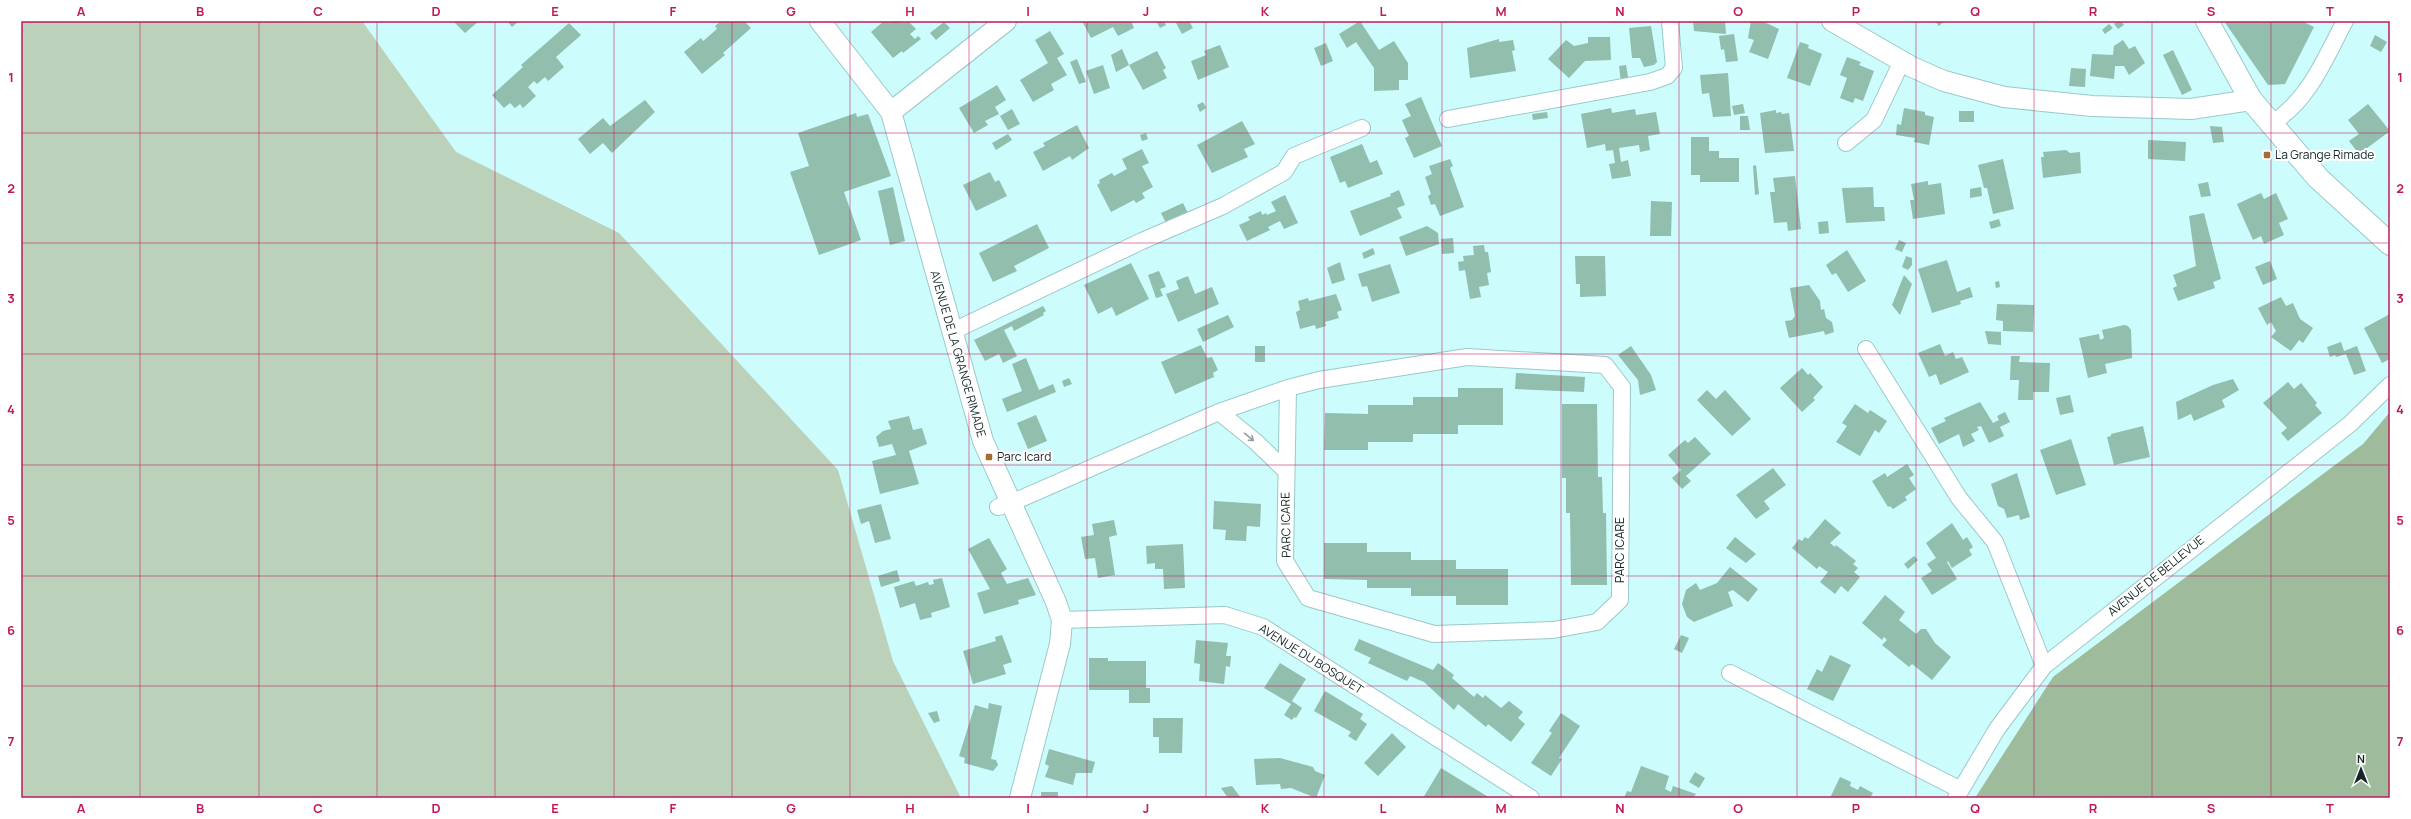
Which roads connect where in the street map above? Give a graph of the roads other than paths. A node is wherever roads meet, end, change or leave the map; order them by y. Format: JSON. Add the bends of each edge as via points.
{"nodes":[{"id":1,"x":820,"y":21,"type":"edge"},
{"id":2,"x":1006,"y":21,"type":"edge"},
{"id":3,"x":1670,"y":21,"type":"edge"},
{"id":4,"x":1832,"y":21,"type":"edge"},
{"id":5,"x":2207,"y":21,"type":"edge"},
{"id":6,"x":2345,"y":21,"type":"edge"},
{"id":7,"x":1902,"y":61,"type":"junction"},
{"id":8,"x":2251,"y":100,"type":"junction"},
{"id":9,"x":890,"y":112,"type":"junction"},
{"id":10,"x":1448,"y":119,"type":"dead end"},
{"id":11,"x":2271,"y":124,"type":"junction"},
{"id":12,"x":1362,"y":128,"type":"dead end"},
{"id":13,"x":1846,"y":143,"type":"dead end"},
{"id":14,"x":2390,"y":244,"type":"edge"},
{"id":15,"x":951,"y":332,"type":"junction"},
{"id":16,"x":1866,"y":349,"type":"dead end"},
{"id":17,"x":2390,"y":385,"type":"edge"},
{"id":18,"x":1288,"y":388,"type":"junction"},
{"id":19,"x":1219,"y":412,"type":"junction"},
{"id":20,"x":1286,"y":470,"type":"junction"},
{"id":21,"x":1004,"y":505,"type":"junction"},
{"id":22,"x":1062,"y":620,"type":"junction"},
{"id":23,"x":2044,"y":666,"type":"junction"},
{"id":24,"x":1730,"y":673,"type":"dead end"},
{"id":25,"x":1958,"y":794,"type":"edge"},
{"id":26,"x":1020,"y":798,"type":"edge"},
{"id":27,"x":1532,"y":798,"type":"edge"}],
"edges":[{"from":1,"to":9,"type":"street"},
{"from":2,"to":9,"type":"street"},
{"from":3,"to":10,"type":"street","via":[[1674,68],[1667,76],[1650,82]]},
{"from":4,"to":7,"type":"street"},
{"from":5,"to":8,"type":"main road"},
{"from":6,"to":11,"type":"street","via":[[2307,92],[2287,114]]},
{"from":7,"to":8,"type":"street","via":[[1944,81],[2004,97],[2092,106],[2191,109]]},
{"from":7,"to":13,"type":"street","via":[[1874,120]]},
{"from":8,"to":11,"type":"main road"},
{"from":9,"to":15,"type":"street","name":"AVENUE DE LA GRANGE RIMADE"},
{"from":11,"to":14,"type":"main road","via":[[2318,178]]},
{"from":12,"to":15,"type":"street","via":[[1294,156],[1284,172],[1223,206],[1142,241]]},
{"from":15,"to":21,"type":"street","name":"AVENUE DE LA GRANGE RIMADE"},
{"from":16,"to":23,"type":"street","via":[[1959,498],[1995,542]]},
{"from":17,"to":23,"type":"street","name":"AVENUE DE BELLEVUE","via":[[2350,424]]},
{"from":18,"to":19,"type":"street","name":"PARC ICARE"},
{"from":18,"to":20,"type":"street","name":"PARC ICARE"},
{"from":18,"to":20,"type":"street","name":"PARC ICARE","via":[[1319,380],[1467,357],[1605,365],[1622,387],[1620,600],[1597,622],[1553,630],[1434,634],[1308,598],[1286,561]]},
{"from":19,"to":20,"type":"street","one_way":true},
{"from":19,"to":21,"type":"street","name":"PARC ICARE"},
{"from":21,"to":22,"type":"street","name":"AVENUE DE LA GRANGE RIMADE","via":[[1056,602]]},
{"from":22,"to":26,"type":"street","name":"AVENUE DE LA GRANGE RIMADE","via":[[1060,644]]},
{"from":22,"to":27,"type":"street","name":"AVENUE DU BOSQUET","via":[[1225,615],[1263,627]]},
{"from":23,"to":25,"type":"street","name":"AVENUE DE BELLEVUE","via":[[1997,729]]},
{"from":24,"to":25,"type":"street"}]}
